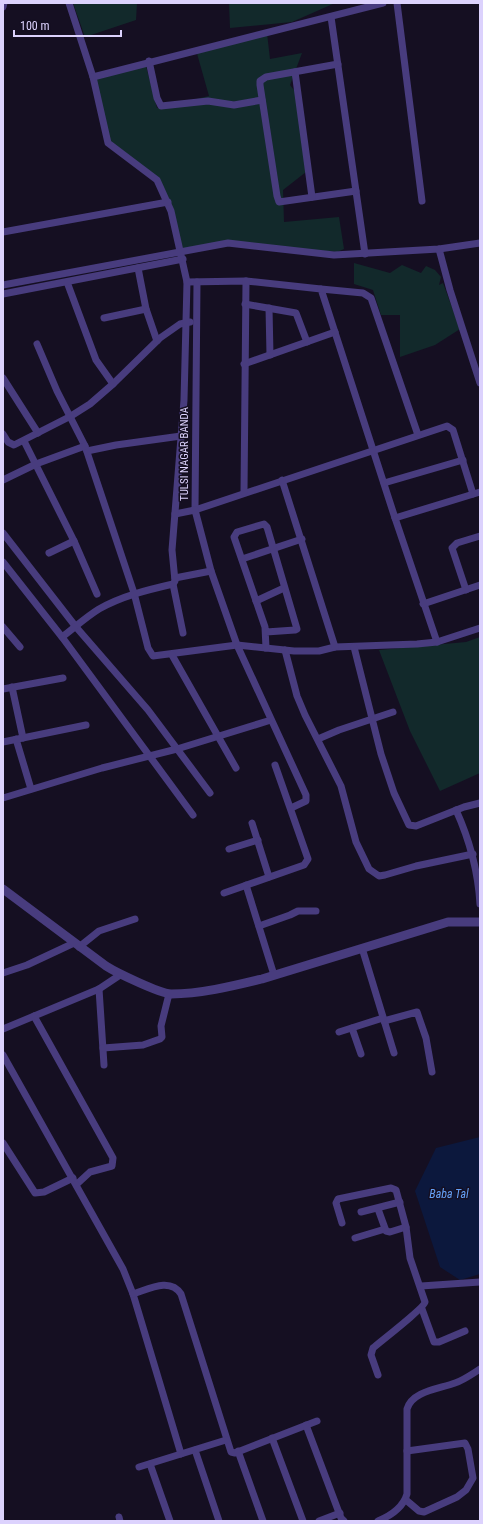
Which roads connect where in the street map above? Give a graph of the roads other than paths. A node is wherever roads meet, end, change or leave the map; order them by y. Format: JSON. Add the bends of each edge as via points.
{"nodes":[{"id":1,"x":4,"y":3,"type":"edge"},
{"id":2,"x":69,"y":3,"type":"edge"},
{"id":3,"x":383,"y":3,"type":"edge"},
{"id":4,"x":397,"y":3,"type":"edge"},
{"id":5,"x":3,"y":6,"type":"edge"},
{"id":6,"x":331,"y":17,"type":"junction"},
{"id":7,"x":149,"y":61,"type":"junction"},
{"id":8,"x":338,"y":64,"type":"junction"},
{"id":9,"x":295,"y":72,"type":"junction"},
{"id":10,"x":93,"y":77,"type":"junction"},
{"id":11,"x":262,"y":100,"type":"junction"},
{"id":12,"x":356,"y":191,"type":"junction"},
{"id":13,"x":312,"y":197,"type":"junction"},
{"id":14,"x":422,"y":201,"type":"dead end"},
{"id":15,"x":168,"y":202,"type":"junction"},
{"id":16,"x":3,"y":232,"type":"edge"},
{"id":17,"x":480,"y":243,"type":"edge"},
{"id":18,"x":439,"y":249,"type":"junction"},
{"id":19,"x":181,"y":251,"type":"junction"},
{"id":20,"x":365,"y":254,"type":"junction"},
{"id":21,"x":183,"y":259,"type":"junction"},
{"id":22,"x":138,"y":268,"type":"junction"},
{"id":23,"x":246,"y":281,"type":"junction"},
{"id":24,"x":68,"y":282,"type":"junction"},
{"id":25,"x":187,"y":282,"type":"junction"},
{"id":26,"x":197,"y":282,"type":"junction"},
{"id":27,"x":3,"y":285,"type":"edge"},
{"id":28,"x":321,"y":289,"type":"junction"},
{"id":29,"x":3,"y":294,"type":"edge"},
{"id":30,"x":245,"y":304,"type":"junction"},
{"id":31,"x":269,"y":308,"type":"junction"},
{"id":32,"x":146,"y":309,"type":"junction"},
{"id":33,"x":104,"y":318,"type":"dead end"},
{"id":34,"x":186,"y":322,"type":"junction"},
{"id":35,"x":196,"y":322,"type":"junction"},
{"id":36,"x":335,"y":332,"type":"junction"},
{"id":37,"x":157,"y":340,"type":"junction"},
{"id":38,"x":307,"y":342,"type":"junction"},
{"id":39,"x":37,"y":344,"type":"dead end"},
{"id":40,"x":270,"y":355,"type":"junction"},
{"id":41,"x":244,"y":364,"type":"junction"},
{"id":42,"x":3,"y":378,"type":"edge"},
{"id":43,"x":480,"y":383,"type":"edge"},
{"id":44,"x":112,"y":384,"type":"junction"},
{"id":45,"x":71,"y":416,"type":"junction"},
{"id":46,"x":38,"y":433,"type":"junction"},
{"id":47,"x":3,"y":434,"type":"edge"},
{"id":48,"x":418,"y":435,"type":"junction"},
{"id":49,"x":181,"y":436,"type":"junction"},
{"id":50,"x":24,"y":441,"type":"junction"},
{"id":51,"x":86,"y":449,"type":"junction"},
{"id":52,"x":373,"y":450,"type":"junction"},
{"id":53,"x":463,"y":460,"type":"junction"},
{"id":54,"x":36,"y":464,"type":"junction"},
{"id":55,"x":3,"y":480,"type":"edge"},
{"id":56,"x":282,"y":480,"type":"junction"},
{"id":57,"x":384,"y":483,"type":"junction"},
{"id":58,"x":244,"y":492,"type":"junction"},
{"id":59,"x":477,"y":493,"type":"edge"},
{"id":60,"x":195,"y":510,"type":"junction"},
{"id":61,"x":175,"y":514,"type":"junction"},
{"id":62,"x":395,"y":518,"type":"junction"},
{"id":63,"x":3,"y":533,"type":"edge"},
{"id":64,"x":480,"y":536,"type":"edge"},
{"id":65,"x":302,"y":539,"type":"junction"},
{"id":66,"x":74,"y":541,"type":"junction"},
{"id":67,"x":274,"y":548,"type":"junction"},
{"id":68,"x":49,"y":553,"type":"dead end"},
{"id":69,"x":242,"y":559,"type":"junction"},
{"id":70,"x":3,"y":562,"type":"edge"},
{"id":71,"x":211,"y":571,"type":"junction"},
{"id":72,"x":174,"y":581,"type":"junction"},
{"id":73,"x":480,"y":585,"type":"edge"},
{"id":74,"x":284,"y":588,"type":"junction"},
{"id":75,"x":466,"y":590,"type":"junction"},
{"id":76,"x":134,"y":593,"type":"junction"},
{"id":77,"x":97,"y":594,"type":"dead end"},
{"id":78,"x":256,"y":601,"type":"junction"},
{"id":79,"x":423,"y":604,"type":"junction"},
{"id":80,"x":3,"y":627,"type":"edge"},
{"id":81,"x":76,"y":627,"type":"junction"},
{"id":82,"x":480,"y":628,"type":"edge"},
{"id":83,"x":266,"y":632,"type":"junction"},
{"id":84,"x":183,"y":633,"type":"dead end"},
{"id":85,"x":62,"y":637,"type":"junction"},
{"id":86,"x":437,"y":642,"type":"junction"},
{"id":87,"x":237,"y":645,"type":"junction"},
{"id":88,"x":20,"y":647,"type":"dead end"},
{"id":89,"x":335,"y":647,"type":"junction"},
{"id":90,"x":354,"y":647,"type":"junction"},
{"id":91,"x":266,"y":648,"type":"junction"},
{"id":92,"x":285,"y":650,"type":"junction"},
{"id":93,"x":172,"y":655,"type":"junction"},
{"id":94,"x":63,"y":678,"type":"dead end"},
{"id":95,"x":12,"y":687,"type":"junction"},
{"id":96,"x":3,"y":689,"type":"edge"},
{"id":97,"x":393,"y":712,"type":"dead end"},
{"id":98,"x":271,"y":720,"type":"junction"},
{"id":99,"x":372,"y":720,"type":"junction"},
{"id":100,"x":86,"y":725,"type":"dead end"},
{"id":101,"x":217,"y":737,"type":"junction"},
{"id":102,"x":20,"y":738,"type":"junction"},
{"id":103,"x":318,"y":739,"type":"junction"},
{"id":104,"x":3,"y":742,"type":"edge"},
{"id":105,"x":177,"y":749,"type":"junction"},
{"id":106,"x":150,"y":755,"type":"junction"},
{"id":107,"x":275,"y":765,"type":"dead end"},
{"id":108,"x":236,"y":768,"type":"dead end"},
{"id":109,"x":31,"y":789,"type":"junction"},
{"id":110,"x":210,"y":793,"type":"dead end"},
{"id":111,"x":3,"y":798,"type":"edge"},
{"id":112,"x":480,"y":803,"type":"edge"},
{"id":113,"x":291,"y":808,"type":"junction"},
{"id":114,"x":456,"y":810,"type":"junction"},
{"id":115,"x":193,"y":815,"type":"dead end"},
{"id":116,"x":252,"y":822,"type":"dead end"},
{"id":117,"x":258,"y":840,"type":"junction"},
{"id":118,"x":229,"y":849,"type":"dead end"},
{"id":119,"x":473,"y":854,"type":"junction"},
{"id":120,"x":269,"y":876,"type":"junction"},
{"id":121,"x":246,"y":885,"type":"junction"},
{"id":122,"x":3,"y":889,"type":"edge"},
{"id":123,"x":224,"y":893,"type":"dead end"},
{"id":124,"x":480,"y":904,"type":"edge"},
{"id":125,"x":316,"y":911,"type":"dead end"},
{"id":126,"x":135,"y":919,"type":"dead end"},
{"id":127,"x":480,"y":922,"type":"edge"},
{"id":128,"x":259,"y":926,"type":"junction"},
{"id":129,"x":77,"y":945,"type":"junction"},
{"id":130,"x":362,"y":948,"type":"junction"},
{"id":131,"x":3,"y":973,"type":"edge"},
{"id":132,"x":120,"y":975,"type":"junction"},
{"id":133,"x":274,"y":975,"type":"junction"},
{"id":134,"x":99,"y":989,"type":"junction"},
{"id":135,"x":169,"y":994,"type":"junction"},
{"id":136,"x":34,"y":1016,"type":"junction"},
{"id":137,"x":384,"y":1019,"type":"junction"},
{"id":138,"x":352,"y":1028,"type":"junction"},
{"id":139,"x":3,"y":1029,"type":"edge"},
{"id":140,"x":339,"y":1032,"type":"dead end"},
{"id":141,"x":103,"y":1048,"type":"junction"},
{"id":142,"x":394,"y":1053,"type":"dead end"},
{"id":143,"x":361,"y":1054,"type":"dead end"},
{"id":144,"x":3,"y":1055,"type":"edge"},
{"id":145,"x":104,"y":1065,"type":"dead end"},
{"id":146,"x":432,"y":1072,"type":"dead end"},
{"id":147,"x":3,"y":1143,"type":"edge"},
{"id":148,"x":75,"y":1181,"type":"junction"},
{"id":149,"x":400,"y":1202,"type":"junction"},
{"id":150,"x":378,"y":1209,"type":"junction"},
{"id":151,"x":361,"y":1212,"type":"dead end"},
{"id":152,"x":342,"y":1223,"type":"dead end"},
{"id":153,"x":406,"y":1227,"type":"junction"},
{"id":154,"x":385,"y":1229,"type":"junction"},
{"id":155,"x":355,"y":1238,"type":"dead end"},
{"id":156,"x":480,"y":1282,"type":"edge"},
{"id":157,"x":421,"y":1286,"type":"junction"},
{"id":158,"x":133,"y":1294,"type":"junction"},
{"id":159,"x":422,"y":1309,"type":"junction"},
{"id":160,"x":465,"y":1331,"type":"dead end"},
{"id":161,"x":480,"y":1369,"type":"edge"},
{"id":162,"x":378,"y":1375,"type":"dead end"},
{"id":163,"x":317,"y":1421,"type":"dead end"},
{"id":164,"x":306,"y":1425,"type":"junction"},
{"id":165,"x":272,"y":1438,"type":"junction"},
{"id":166,"x":226,"y":1440,"type":"junction"},
{"id":167,"x":195,"y":1450,"type":"junction"},
{"id":168,"x":407,"y":1451,"type":"junction"},
{"id":169,"x":238,"y":1452,"type":"junction"},
{"id":170,"x":181,"y":1454,"type":"junction"},
{"id":171,"x":150,"y":1464,"type":"junction"},
{"id":172,"x":139,"y":1467,"type":"dead end"},
{"id":173,"x":406,"y":1500,"type":"junction"},
{"id":174,"x":340,"y":1513,"type":"junction"},
{"id":175,"x":170,"y":1521,"type":"edge"},
{"id":176,"x":218,"y":1521,"type":"edge"},
{"id":177,"x":263,"y":1521,"type":"edge"},
{"id":178,"x":303,"y":1521,"type":"edge"},
{"id":179,"x":319,"y":1521,"type":"edge"},
{"id":180,"x":344,"y":1521,"type":"edge"},
{"id":181,"x":378,"y":1521,"type":"edge"}],
"edges":[{"from":1,"to":5,"type":"street"},
{"from":2,"to":10,"type":"street"},
{"from":3,"to":6,"type":"street"},
{"from":4,"to":14,"type":"street"},
{"from":6,"to":7,"type":"street"},
{"from":6,"to":8,"type":"street"},
{"from":7,"to":10,"type":"street"},
{"from":7,"to":11,"type":"street","via":[[161,106],[208,101],[234,105]]},
{"from":8,"to":9,"type":"street"},
{"from":8,"to":12,"type":"street"},
{"from":9,"to":11,"type":"street","via":[[262,79]]},
{"from":9,"to":13,"type":"street"},
{"from":10,"to":15,"type":"street","via":[[108,143],[157,180]]},
{"from":11,"to":13,"type":"street","via":[[277,200],[282,202]]},
{"from":12,"to":13,"type":"street"},
{"from":12,"to":20,"type":"street"},
{"from":15,"to":16,"type":"street"},
{"from":15,"to":19,"type":"street"},
{"from":17,"to":18,"type":"street"},
{"from":18,"to":20,"type":"street"},
{"from":18,"to":43,"type":"street"},
{"from":19,"to":20,"type":"street","via":[[228,242],[334,255]]},
{"from":19,"to":21,"type":"street"},
{"from":19,"to":27,"type":"street"},
{"from":21,"to":22,"type":"street"},
{"from":21,"to":25,"type":"street"},
{"from":22,"to":24,"type":"street"},
{"from":22,"to":32,"type":"street"},
{"from":23,"to":26,"type":"street"},
{"from":23,"to":28,"type":"street"},
{"from":23,"to":30,"type":"street"},
{"from":24,"to":29,"type":"street"},
{"from":24,"to":44,"type":"street","via":[[96,360]]},
{"from":25,"to":26,"type":"street"},
{"from":25,"to":34,"type":"street"},
{"from":26,"to":35,"type":"street","name":"TULSI NAGAR BANDA"},
{"from":28,"to":36,"type":"street"},
{"from":28,"to":48,"type":"street","via":[[363,293],[371,298]]},
{"from":30,"to":31,"type":"street"},
{"from":30,"to":41,"type":"street"},
{"from":31,"to":38,"type":"street","via":[[296,313]]},
{"from":31,"to":40,"type":"street"},
{"from":32,"to":33,"type":"street"},
{"from":32,"to":37,"type":"street"},
{"from":34,"to":35,"type":"street"},
{"from":34,"to":37,"type":"street"},
{"from":34,"to":49,"type":"street"},
{"from":35,"to":60,"type":"street","name":"TULSI NAGAR BANDA"},
{"from":36,"to":38,"type":"street"},
{"from":36,"to":52,"type":"street"},
{"from":37,"to":44,"type":"street"},
{"from":38,"to":40,"type":"street"},
{"from":39,"to":45,"type":"street"},
{"from":40,"to":41,"type":"street"},
{"from":41,"to":58,"type":"street"},
{"from":42,"to":46,"type":"street"},
{"from":44,"to":45,"type":"street","via":[[90,404]]},
{"from":45,"to":46,"type":"street"},
{"from":45,"to":51,"type":"street"},
{"from":46,"to":50,"type":"street"},
{"from":47,"to":50,"type":"street","via":[[11,445]]},
{"from":48,"to":52,"type":"street","name":"TULSI NAGAR BANDA"},
{"from":48,"to":53,"type":"street","name":"TULSI NAGAR BANDA","via":[[450,427]]},
{"from":49,"to":51,"type":"street"},
{"from":49,"to":61,"type":"street"},
{"from":50,"to":54,"type":"street"},
{"from":51,"to":54,"type":"street"},
{"from":51,"to":76,"type":"street"},
{"from":52,"to":56,"type":"street","name":"TULSI NAGAR BANDA"},
{"from":52,"to":57,"type":"street"},
{"from":53,"to":57,"type":"street"},
{"from":53,"to":59,"type":"street"},
{"from":54,"to":55,"type":"street"},
{"from":54,"to":66,"type":"street"},
{"from":56,"to":58,"type":"street","name":"TULSI NAGAR BANDA"},
{"from":56,"to":65,"type":"street"},
{"from":57,"to":62,"type":"street"},
{"from":58,"to":60,"type":"street","name":"TULSI NAGAR BANDA"},
{"from":59,"to":62,"type":"street"},
{"from":60,"to":61,"type":"street"},
{"from":60,"to":71,"type":"street"},
{"from":61,"to":72,"type":"street","via":[[172,550]]},
{"from":62,"to":79,"type":"street"},
{"from":63,"to":81,"type":"street"},
{"from":64,"to":75,"type":"street","via":[[457,543],[452,548]]},
{"from":65,"to":67,"type":"street"},
{"from":65,"to":89,"type":"street"},
{"from":66,"to":68,"type":"street"},
{"from":66,"to":77,"type":"street"},
{"from":67,"to":69,"type":"street"},
{"from":67,"to":69,"type":"street","via":[[264,524],[237,532],[234,537]]},
{"from":67,"to":74,"type":"street"},
{"from":69,"to":78,"type":"street"},
{"from":70,"to":85,"type":"street"},
{"from":71,"to":72,"type":"street"},
{"from":71,"to":87,"type":"street"},
{"from":72,"to":76,"type":"street"},
{"from":72,"to":84,"type":"street"},
{"from":73,"to":75,"type":"street"},
{"from":74,"to":78,"type":"street"},
{"from":74,"to":83,"type":"street","via":[[297,629]]},
{"from":75,"to":79,"type":"street"},
{"from":76,"to":81,"type":"street","via":[[98,610]]},
{"from":76,"to":93,"type":"street","via":[[150,653],[153,656]]},
{"from":78,"to":83,"type":"street"},
{"from":79,"to":86,"type":"street"},
{"from":80,"to":88,"type":"street"},
{"from":81,"to":85,"type":"street"},
{"from":81,"to":105,"type":"street","via":[[139,699]]},
{"from":82,"to":86,"type":"street"},
{"from":83,"to":91,"type":"street"},
{"from":85,"to":106,"type":"street"},
{"from":86,"to":90,"type":"street"},
{"from":87,"to":91,"type":"street"},
{"from":87,"to":93,"type":"street"},
{"from":87,"to":98,"type":"street"},
{"from":89,"to":90,"type":"street"},
{"from":89,"to":92,"type":"street","via":[[319,651]]},
{"from":90,"to":99,"type":"street"},
{"from":91,"to":92,"type":"street"},
{"from":92,"to":103,"type":"street","via":[[298,696]]},
{"from":93,"to":101,"type":"street"},
{"from":94,"to":95,"type":"street"},
{"from":95,"to":96,"type":"street"},
{"from":95,"to":102,"type":"street"},
{"from":97,"to":99,"type":"street"},
{"from":98,"to":101,"type":"street"},
{"from":98,"to":113,"type":"street","via":[[306,795],[306,801]]},
{"from":99,"to":103,"type":"street"},
{"from":99,"to":114,"type":"street","via":[[394,793],[409,825],[416,826]]},
{"from":100,"to":102,"type":"street"},
{"from":101,"to":105,"type":"street"},
{"from":101,"to":108,"type":"street"},
{"from":102,"to":104,"type":"street"},
{"from":102,"to":109,"type":"street"},
{"from":103,"to":119,"type":"street","via":[[341,786],[356,842],[373,873],[385,875]]},
{"from":105,"to":106,"type":"street"},
{"from":105,"to":110,"type":"street"},
{"from":106,"to":109,"type":"street"},
{"from":106,"to":115,"type":"street"},
{"from":107,"to":113,"type":"street"},
{"from":109,"to":111,"type":"street"},
{"from":112,"to":114,"type":"street"},
{"from":113,"to":120,"type":"street","via":[[308,859],[304,864]]},
{"from":114,"to":119,"type":"street"},
{"from":116,"to":117,"type":"street"},
{"from":117,"to":118,"type":"street"},
{"from":117,"to":120,"type":"street"},
{"from":119,"to":124,"type":"street"},
{"from":120,"to":121,"type":"street"},
{"from":121,"to":123,"type":"street"},
{"from":121,"to":128,"type":"street"},
{"from":122,"to":129,"type":"street"},
{"from":125,"to":128,"type":"street","via":[[298,910]]},
{"from":126,"to":129,"type":"street","via":[[99,931]]},
{"from":127,"to":130,"type":"street","via":[[448,922]]},
{"from":128,"to":133,"type":"street"},
{"from":129,"to":131,"type":"street"},
{"from":129,"to":132,"type":"street"},
{"from":130,"to":133,"type":"street"},
{"from":130,"to":137,"type":"street"},
{"from":132,"to":134,"type":"street"},
{"from":132,"to":135,"type":"street"},
{"from":133,"to":135,"type":"street","via":[[233,986]]},
{"from":134,"to":136,"type":"street"},
{"from":134,"to":141,"type":"street"},
{"from":135,"to":141,"type":"street","via":[[160,1039],[143,1045]]},
{"from":136,"to":139,"type":"street"},
{"from":136,"to":148,"type":"street","via":[[114,1158],[112,1166],[90,1172]]},
{"from":137,"to":138,"type":"street"},
{"from":137,"to":142,"type":"street"},
{"from":137,"to":146,"type":"street","via":[[417,1012],[426,1038]]},
{"from":138,"to":140,"type":"street"},
{"from":138,"to":143,"type":"street"},
{"from":141,"to":145,"type":"street"},
{"from":144,"to":148,"type":"street"},
{"from":147,"to":148,"type":"street","via":[[36,1193]]},
{"from":148,"to":158,"type":"street","via":[[123,1269]]},
{"from":149,"to":150,"type":"street"},
{"from":149,"to":152,"type":"street","via":[[396,1190],[391,1188],[338,1199],[336,1203]]},
{"from":149,"to":153,"type":"street"},
{"from":150,"to":151,"type":"street"},
{"from":150,"to":154,"type":"street"},
{"from":153,"to":154,"type":"street","via":[[390,1232]]},
{"from":153,"to":157,"type":"street","via":[[410,1258]]},
{"from":154,"to":155,"type":"street"},
{"from":156,"to":157,"type":"street"},
{"from":157,"to":159,"type":"street","via":[[425,1302]]},
{"from":158,"to":166,"type":"street","via":[[168,1284],[178,1288]]},
{"from":158,"to":170,"type":"street"},
{"from":159,"to":160,"type":"street","via":[[434,1342]]},
{"from":159,"to":162,"type":"street","via":[[373,1348],[371,1355]]},
{"from":161,"to":168,"type":"street","via":[[456,1383],[420,1395],[408,1403]]},
{"from":163,"to":164,"type":"street"},
{"from":164,"to":165,"type":"street"},
{"from":164,"to":174,"type":"street"},
{"from":165,"to":169,"type":"street"},
{"from":165,"to":178,"type":"street"},
{"from":166,"to":167,"type":"street"},
{"from":166,"to":169,"type":"street","via":[[231,1452]]},
{"from":167,"to":170,"type":"street"},
{"from":167,"to":176,"type":"street"},
{"from":168,"to":173,"type":"street"},
{"from":168,"to":173,"type":"street","via":[[464,1443],[468,1449],[473,1478],[466,1490],[429,1511],[419,1511]]},
{"from":169,"to":177,"type":"street"},
{"from":170,"to":171,"type":"street"},
{"from":171,"to":172,"type":"street"},
{"from":171,"to":175,"type":"street"},
{"from":173,"to":181,"type":"street","via":[[391,1515]]},
{"from":174,"to":179,"type":"street"},
{"from":174,"to":180,"type":"street"}]}
